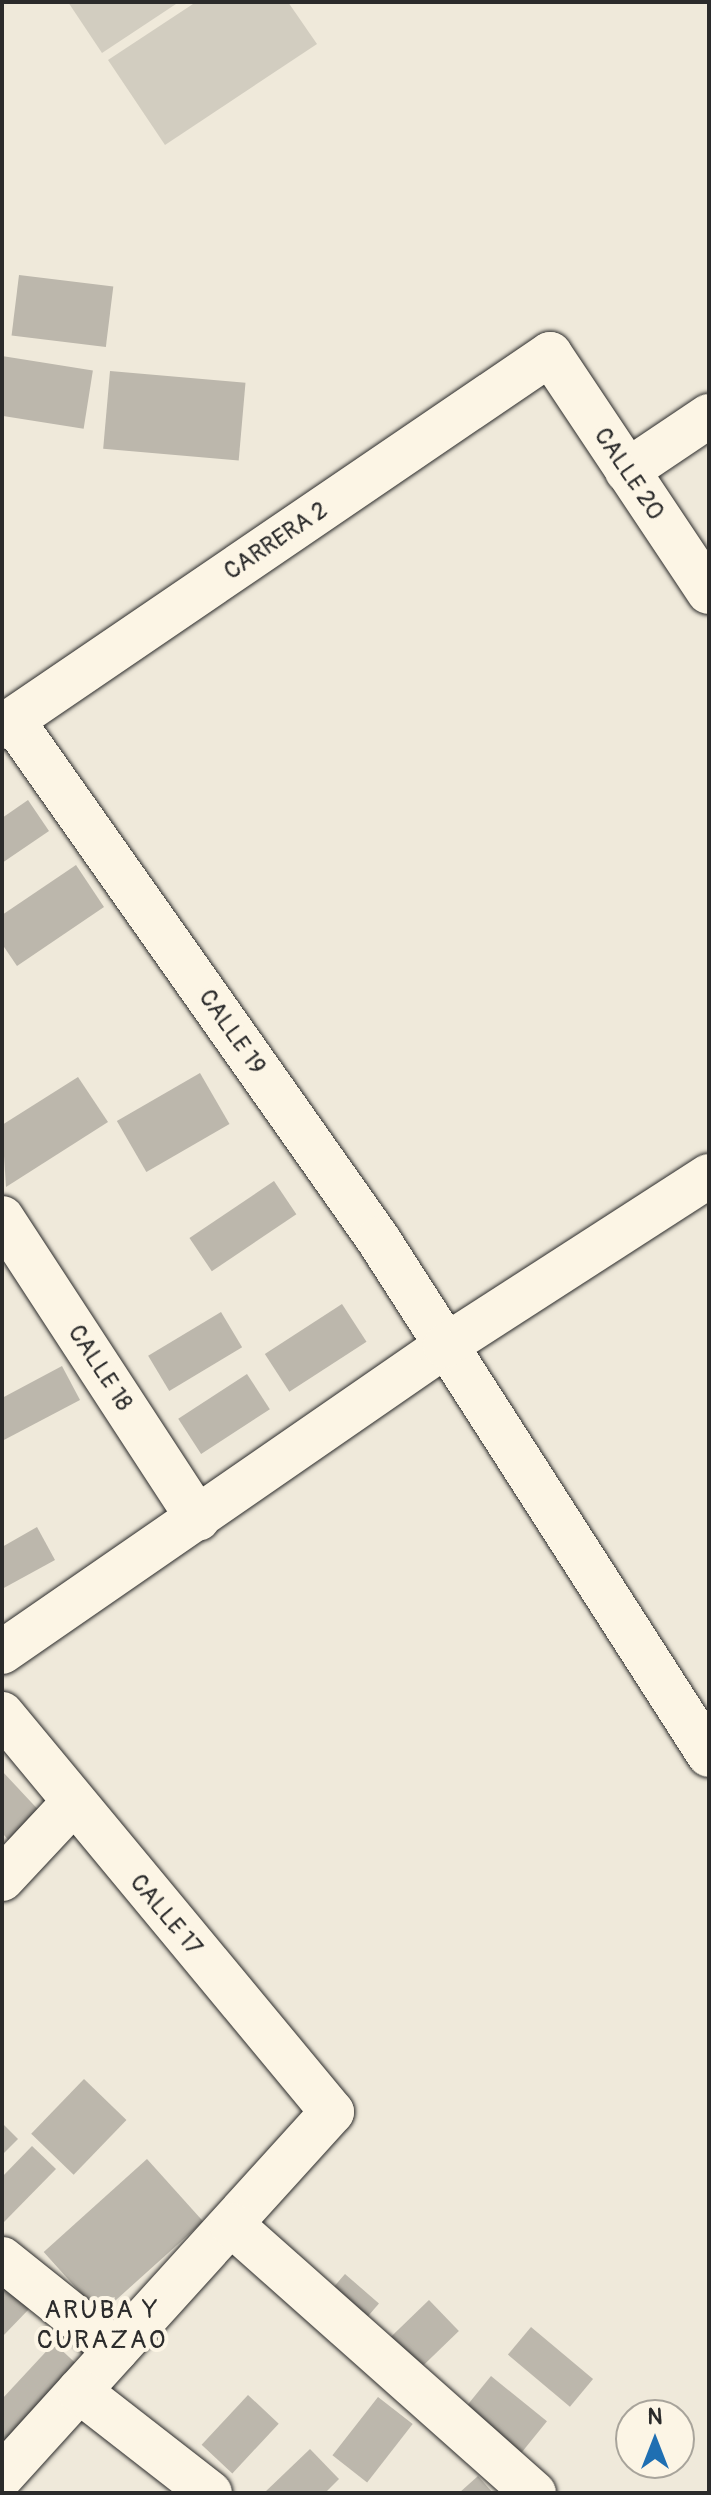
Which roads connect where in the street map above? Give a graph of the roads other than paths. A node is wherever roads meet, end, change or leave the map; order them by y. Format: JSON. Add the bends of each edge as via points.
{"nodes":[{"id":1,"x":550,"y":354,"type":"joint"},
{"id":2,"x":709,"y":416,"type":"edge"},
{"id":3,"x":627,"y":471,"type":"junction"},
{"id":4,"x":709,"y":592,"type":"edge"},
{"id":5,"x":8,"y":724,"type":"edge"},
{"id":6,"x":709,"y":1176,"type":"edge"},
{"id":7,"x":2,"y":1218,"type":"edge"},
{"id":8,"x":445,"y":1346,"type":"junction"},
{"id":9,"x":198,"y":1519,"type":"junction"},
{"id":10,"x":2,"y":1652,"type":"edge"},
{"id":11,"x":2,"y":1714,"type":"edge"},
{"id":12,"x":709,"y":1755,"type":"edge"},
{"id":13,"x":74,"y":1802,"type":"junction"},
{"id":14,"x":2,"y":1879,"type":"edge"},
{"id":15,"x":232,"y":2225,"type":"junction"},
{"id":16,"x":2,"y":2259,"type":"edge"},
{"id":17,"x":116,"y":2350,"type":"junction"},
{"id":18,"x":79,"y":2391,"type":"junction"},
{"id":19,"x":2,"y":2476,"type":"edge"},
{"id":20,"x":210,"y":2493,"type":"edge"},
{"id":21,"x":534,"y":2493,"type":"edge"}],
"edges":[{"from":1,"to":3,"type":"street","name":"CALLE 20"},
{"from":1,"to":5,"type":"street","name":"CARRERA 2"},
{"from":2,"to":3,"type":"street"},
{"from":3,"to":4,"type":"street","name":"CALLE 20"},
{"from":5,"to":8,"type":"street","name":"CALLE 19","via":[[378,1239]]},
{"from":6,"to":8,"type":"street"},
{"from":7,"to":9,"type":"street","name":"CALLE 18"},
{"from":8,"to":9,"type":"street"},
{"from":8,"to":12,"type":"street","name":"CALLE 19"},
{"from":9,"to":10,"type":"street"},
{"from":11,"to":13,"type":"street","name":"CALLE 17"},
{"from":13,"to":14,"type":"street"},
{"from":13,"to":15,"type":"street","name":"CALLE 17","via":[[332,2112]]},
{"from":15,"to":17,"type":"street"},
{"from":15,"to":21,"type":"street"},
{"from":16,"to":17,"type":"street"},
{"from":17,"to":18,"type":"street"},
{"from":18,"to":19,"type":"street"},
{"from":18,"to":20,"type":"street"}]}
